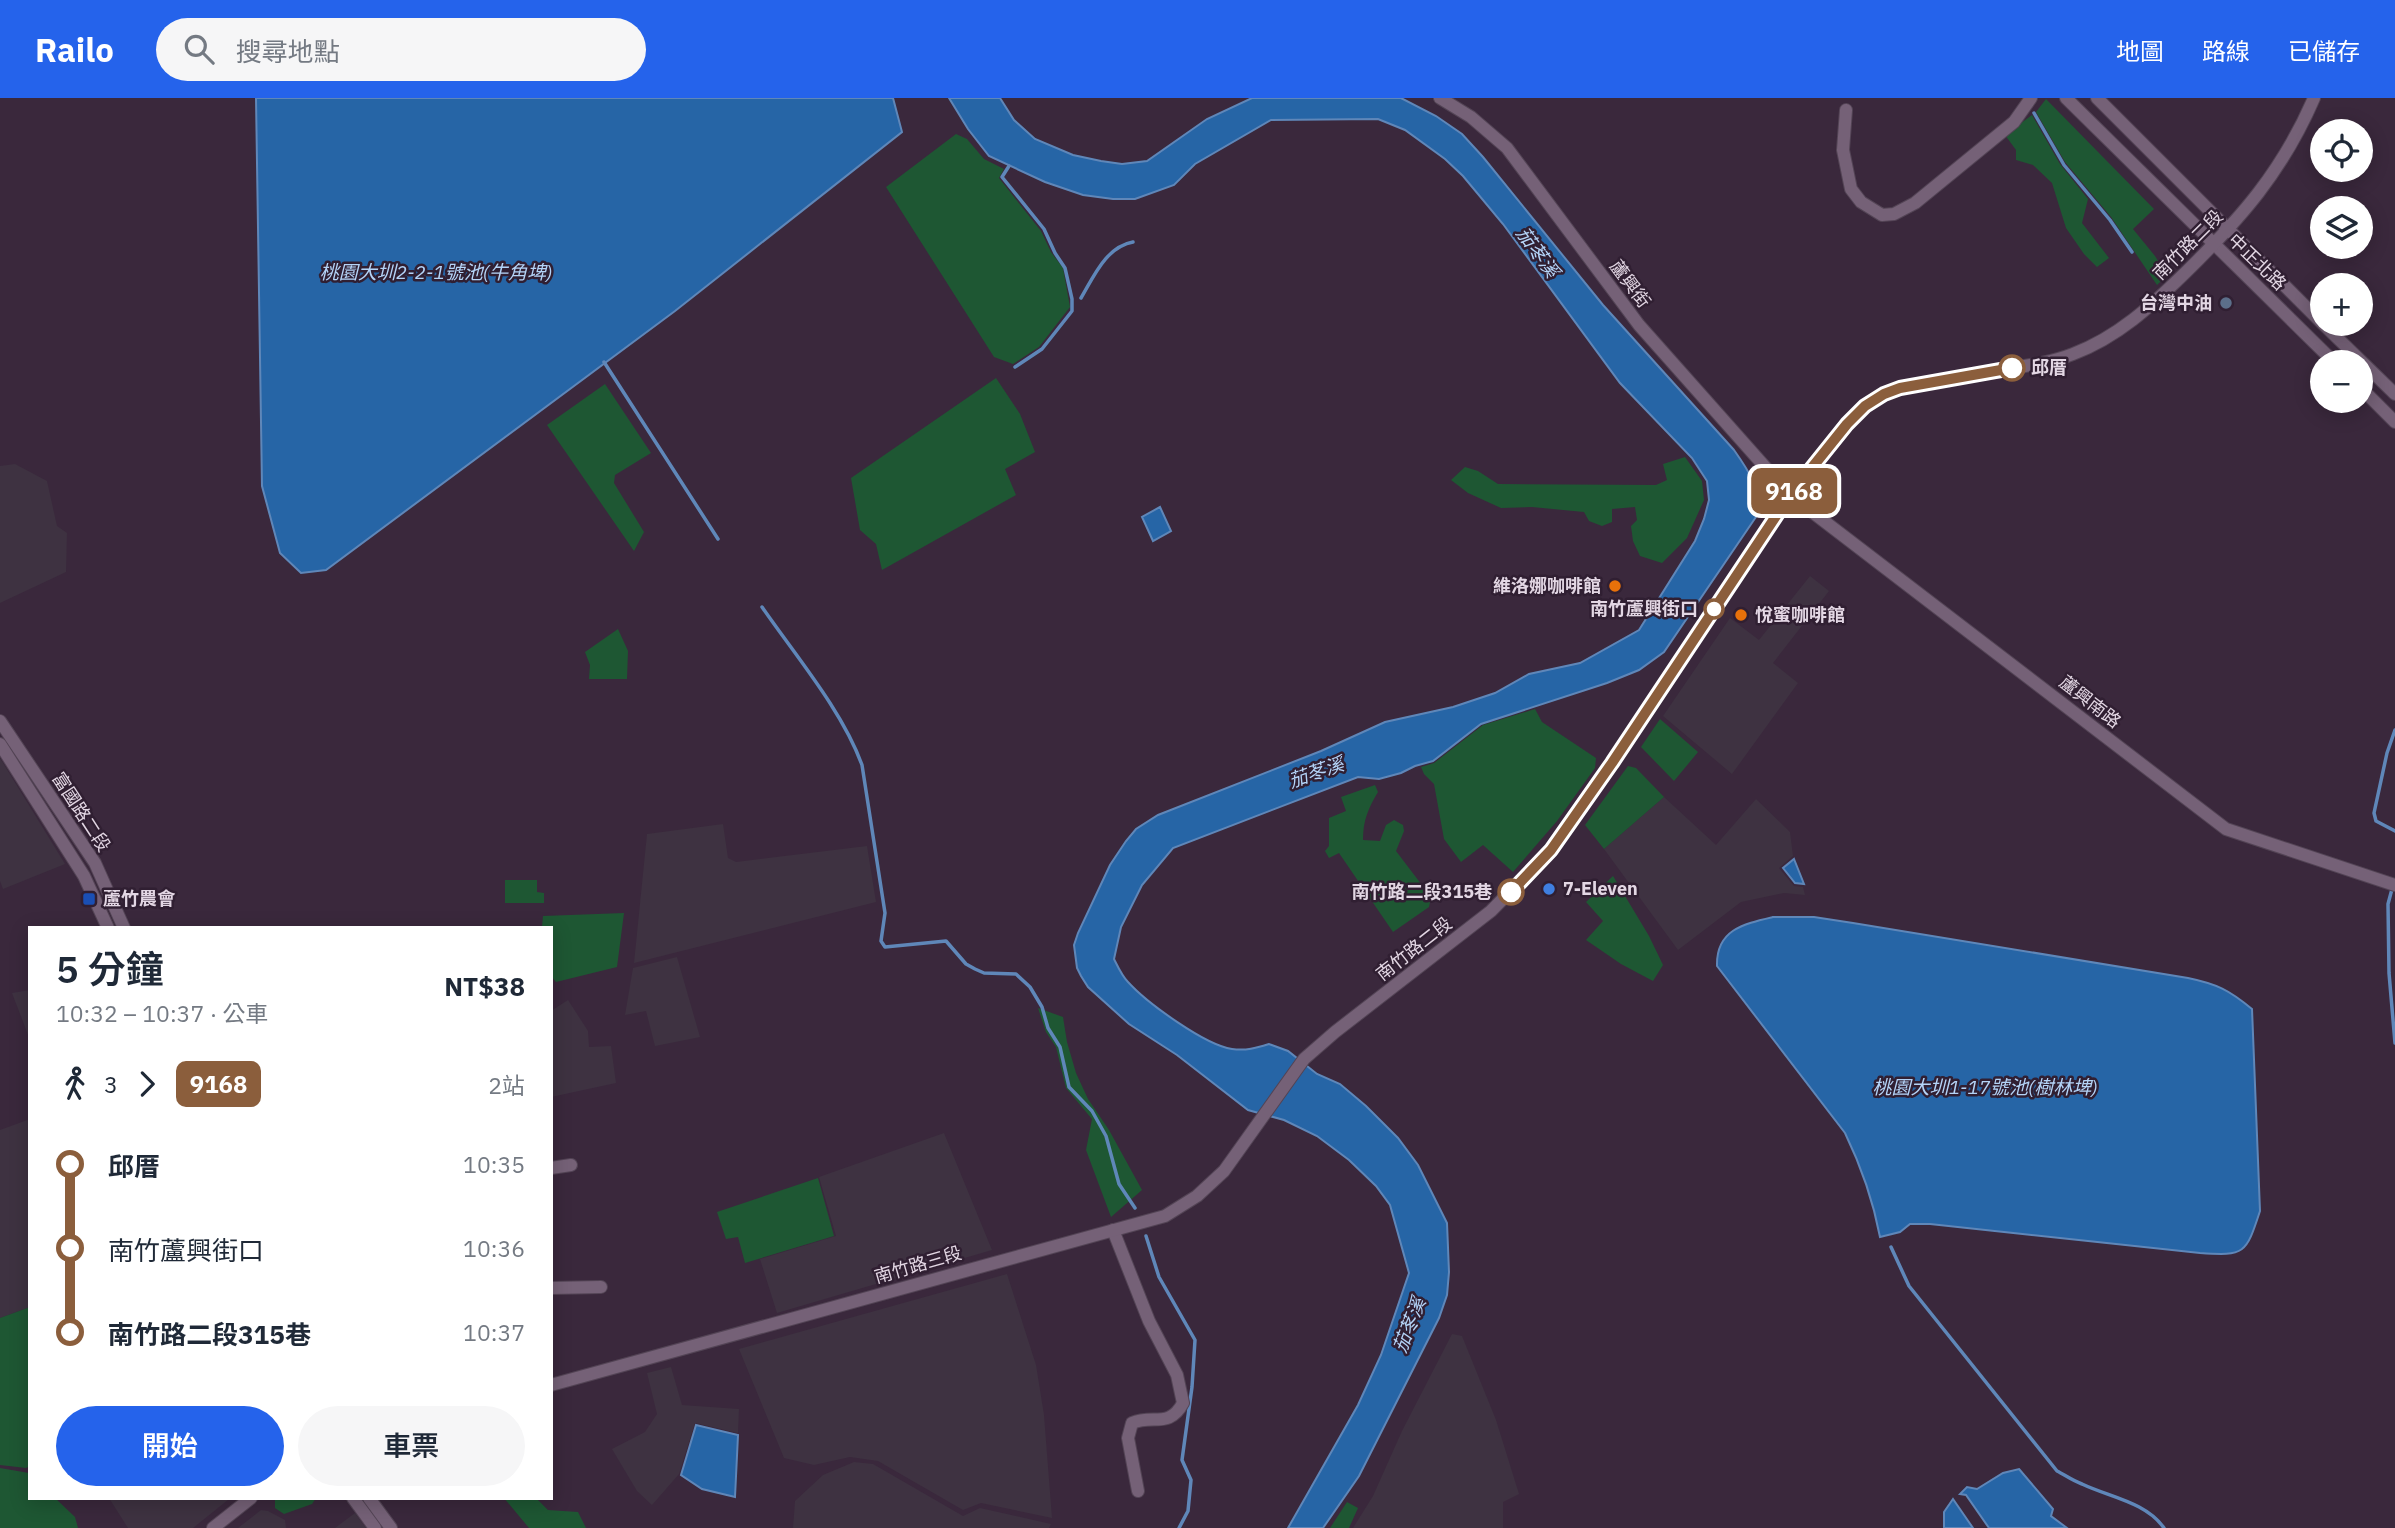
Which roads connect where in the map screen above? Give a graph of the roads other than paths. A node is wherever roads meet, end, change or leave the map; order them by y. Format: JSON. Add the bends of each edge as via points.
{"nodes":[{"id":1,"x":1440,"y":98,"type":"edge"},
{"id":2,"x":2031,"y":98,"type":"edge"},
{"id":3,"x":2066,"y":98,"type":"edge"},
{"id":4,"x":2097,"y":98,"type":"edge"},
{"id":5,"x":2314,"y":98,"type":"edge"},
{"id":6,"x":1846,"y":110,"type":"dead end"},
{"id":7,"x":2228,"y":230,"type":"junction"},
{"id":8,"x":2214,"y":244,"type":"junction"},
{"id":9,"x":2310,"y":310,"type":"edge"},
{"id":10,"x":2336,"y":336,"type":"edge"},
{"id":11,"x":2322,"y":350,"type":"edge"},
{"id":12,"x":2395,"y":394,"type":"edge"},
{"id":13,"x":2373,"y":400,"type":"edge"},
{"id":14,"x":2395,"y":422,"type":"edge"},
{"id":15,"x":1790,"y":495,"type":"junction"},
{"id":16,"x":0,"y":721,"type":"edge"},
{"id":17,"x":0,"y":744,"type":"edge"},
{"id":18,"x":2392,"y":884,"type":"edge"},
{"id":19,"x":107,"y":926,"type":"edge"},
{"id":20,"x":123,"y":926,"type":"edge"},
{"id":21,"x":1304,"y":1059,"type":"joint"},
{"id":22,"x":571,"y":1166,"type":"dead end"},
{"id":23,"x":553,"y":1168,"type":"edge"},
{"id":24,"x":1113,"y":1230,"type":"junction"},
{"id":25,"x":601,"y":1287,"type":"dead end"},
{"id":26,"x":553,"y":1288,"type":"edge"},
{"id":27,"x":553,"y":1384,"type":"edge"},
{"id":28,"x":1138,"y":1491,"type":"dead end"},
{"id":29,"x":248,"y":1500,"type":"edge"},
{"id":30,"x":354,"y":1500,"type":"edge"},
{"id":31,"x":370,"y":1500,"type":"edge"},
{"id":32,"x":213,"y":1528,"type":"edge"},
{"id":33,"x":375,"y":1528,"type":"edge"},
{"id":34,"x":391,"y":1528,"type":"edge"}],
"edges":[{"from":1,"to":15,"type":"street","name":"蘆興街","via":[[1507,148],[1639,325]]},
{"from":2,"to":6,"type":"street","via":[[2014,122],[1915,203],[1882,215],[1861,202],[1851,189],[1843,150]]},
{"from":3,"to":8,"type":"street","name":"中正北路"},
{"from":4,"to":7,"type":"street","name":"中正北路"},
{"from":5,"to":7,"type":"street","name":"南竹路二段","via":[[2289,150]]},
{"from":7,"to":8,"type":"street","name":"南竹路二段"},
{"from":7,"to":9,"type":"street","name":"中正北路"},
{"from":8,"to":11,"type":"street","name":"中正北路"},
{"from":8,"to":15,"type":"street","name":"南竹路二段","via":[[2145,310],[2100,343],[2024,366],[1884,394],[1847,424]]},
{"from":10,"to":12,"type":"street","name":"中正北路"},
{"from":13,"to":14,"type":"street"},
{"from":15,"to":18,"type":"street","name":"蘆興南路","via":[[2226,829]]},
{"from":15,"to":21,"type":"street","name":"南竹路二段","via":[[1551,850],[1491,911]]},
{"from":16,"to":20,"type":"street","name":"富國路二段","via":[[95,863]]},
{"from":17,"to":19,"type":"street","name":"富國路二段","via":[[85,876]]},
{"from":21,"to":24,"type":"street","name":"南竹路三段","via":[[1224,1171],[1197,1196],[1165,1216]]},
{"from":22,"to":23,"type":"street"},
{"from":24,"to":27,"type":"street","name":"南竹路三段"},
{"from":24,"to":28,"type":"street","via":[[1149,1321],[1177,1376],[1183,1403],[1169,1418],[1132,1423],[1128,1438]]},
{"from":25,"to":26,"type":"street"},
{"from":29,"to":32,"type":"street"},
{"from":30,"to":33,"type":"street"},
{"from":31,"to":34,"type":"street"}]}
